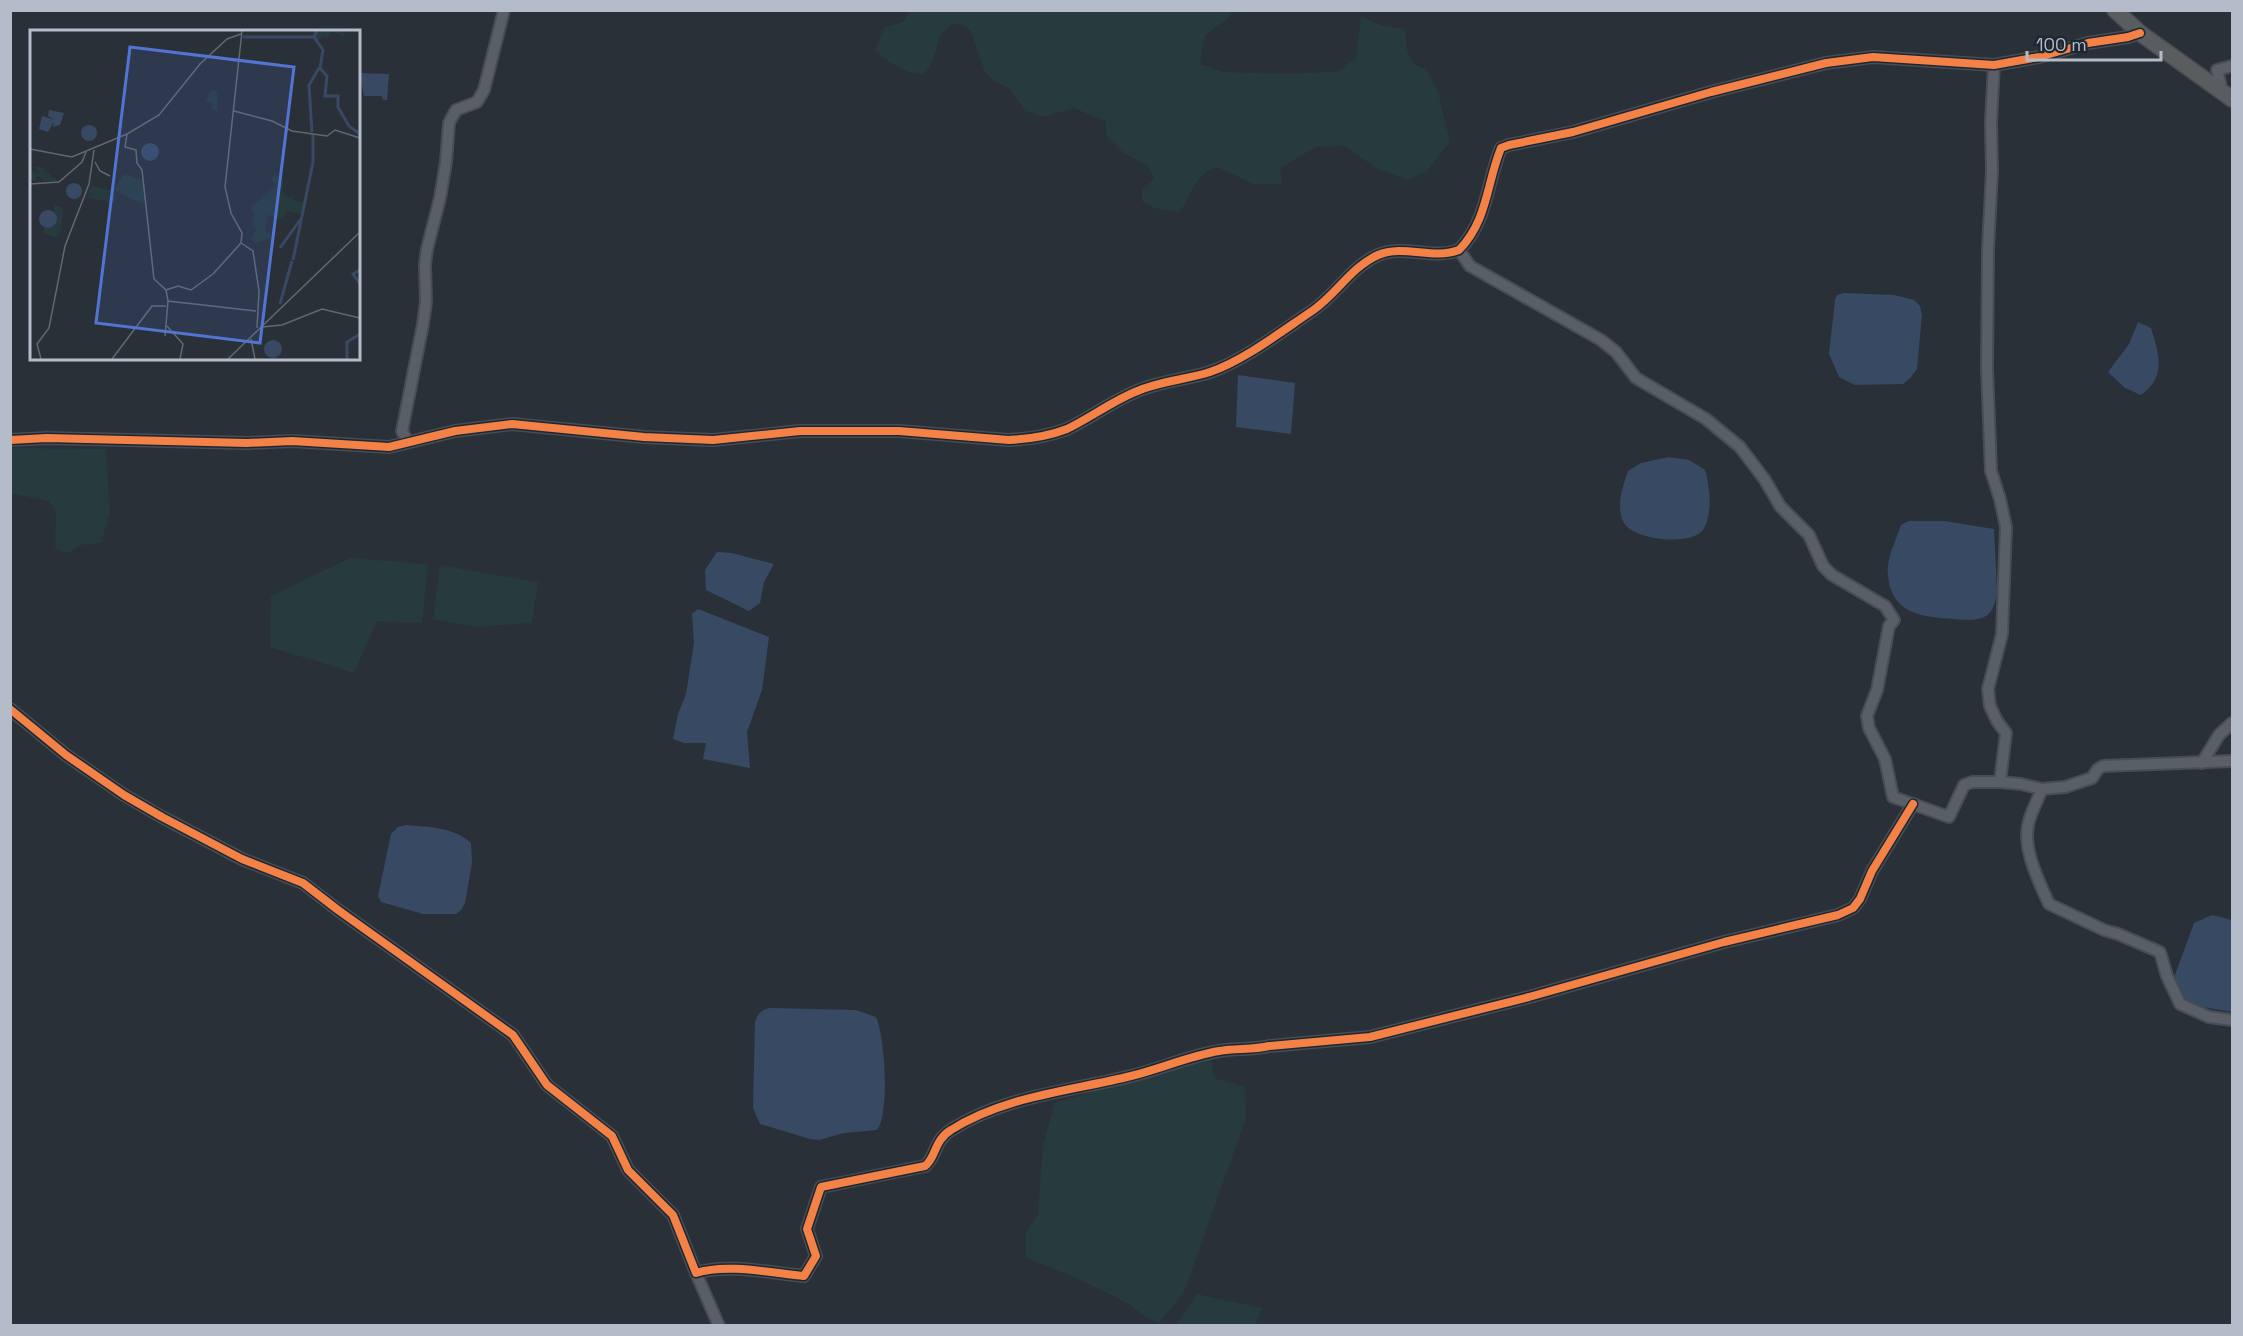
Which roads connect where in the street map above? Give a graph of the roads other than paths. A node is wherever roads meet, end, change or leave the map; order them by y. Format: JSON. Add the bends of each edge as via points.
{"nodes":[{"id":1,"x":504,"y":10,"type":"edge"},
{"id":2,"x":2115,"y":10,"type":"edge"},
{"id":3,"x":2140,"y":33,"type":"junction"},
{"id":4,"x":1994,"y":65,"type":"junction"},
{"id":5,"x":2232,"y":66,"type":"edge"},
{"id":6,"x":2227,"y":95,"type":"edge"},
{"id":7,"x":1459,"y":250,"type":"junction"},
{"id":8,"x":10,"y":440,"type":"edge"},
{"id":9,"x":408,"y":442,"type":"junction"},
{"id":10,"x":10,"y":708,"type":"edge"},
{"id":11,"x":2232,"y":723,"type":"edge"},
{"id":12,"x":2232,"y":761,"type":"edge"},
{"id":13,"x":2202,"y":763,"type":"junction"},
{"id":14,"x":2000,"y":782,"type":"junction"},
{"id":15,"x":2042,"y":789,"type":"junction"},
{"id":16,"x":1913,"y":804,"type":"junction"},
{"id":17,"x":2232,"y":1020,"type":"edge"},
{"id":18,"x":696,"y":1274,"type":"junction"},
{"id":19,"x":719,"y":1326,"type":"edge"}],
"edges":[{"from":1,"to":9,"type":"street","via":[[483,90],[477,102],[456,110],[449,123],[442,189],[427,249],[423,324],[402,431]]},
{"from":2,"to":3,"type":"highway"},
{"from":3,"to":4,"type":"street"},
{"from":3,"to":6,"type":"highway"},
{"from":4,"to":7,"type":"street","via":[[1873,57],[1826,63],[1573,132],[1509,145],[1501,148],[1493,168],[1478,227]]},
{"from":4,"to":14,"type":"street","via":[[1986,369],[1991,471],[2006,526],[2002,634],[1988,689],[1990,706],[2006,733]]},
{"from":5,"to":6,"type":"street","via":[[2217,70]]},
{"from":7,"to":9,"type":"street","via":[[1378,255],[1315,309],[1232,362],[1135,392],[1066,429],[1026,439],[898,431],[800,431],[713,440],[512,424],[475,427]]},
{"from":7,"to":16,"type":"street","via":[[1470,267],[1601,340],[1636,378],[1706,419],[1740,447],[1780,506],[1809,535],[1823,566],[1885,606],[1894,620],[1889,626],[1877,690],[1867,716],[1885,759],[1893,797]]},
{"from":8,"to":9,"type":"street","via":[[292,441],[389,447]]},
{"from":10,"to":18,"type":"street","via":[[66,755],[124,795],[243,859],[303,883],[513,1035],[547,1085],[612,1136],[628,1170],[673,1215]]},
{"from":11,"to":13,"type":"street","via":[[2219,735]]},
{"from":12,"to":13,"type":"street"},
{"from":13,"to":15,"type":"street","via":[[2103,766],[2092,778]]},
{"from":14,"to":15,"type":"street"},
{"from":14,"to":16,"type":"street","via":[[1964,785],[1949,817]]},
{"from":15,"to":17,"type":"street","via":[[2027,835],[2049,904],[2160,952],[2180,1004],[2209,1017]]},
{"from":16,"to":18,"type":"street","via":[[1872,871],[1860,899],[1853,908],[1838,915],[1370,1037],[1205,1053],[1133,1076],[1010,1103],[948,1131],[925,1166],[821,1187],[807,1229],[816,1256],[804,1276],[724,1269]]},
{"from":18,"to":19,"type":"street"}]}
